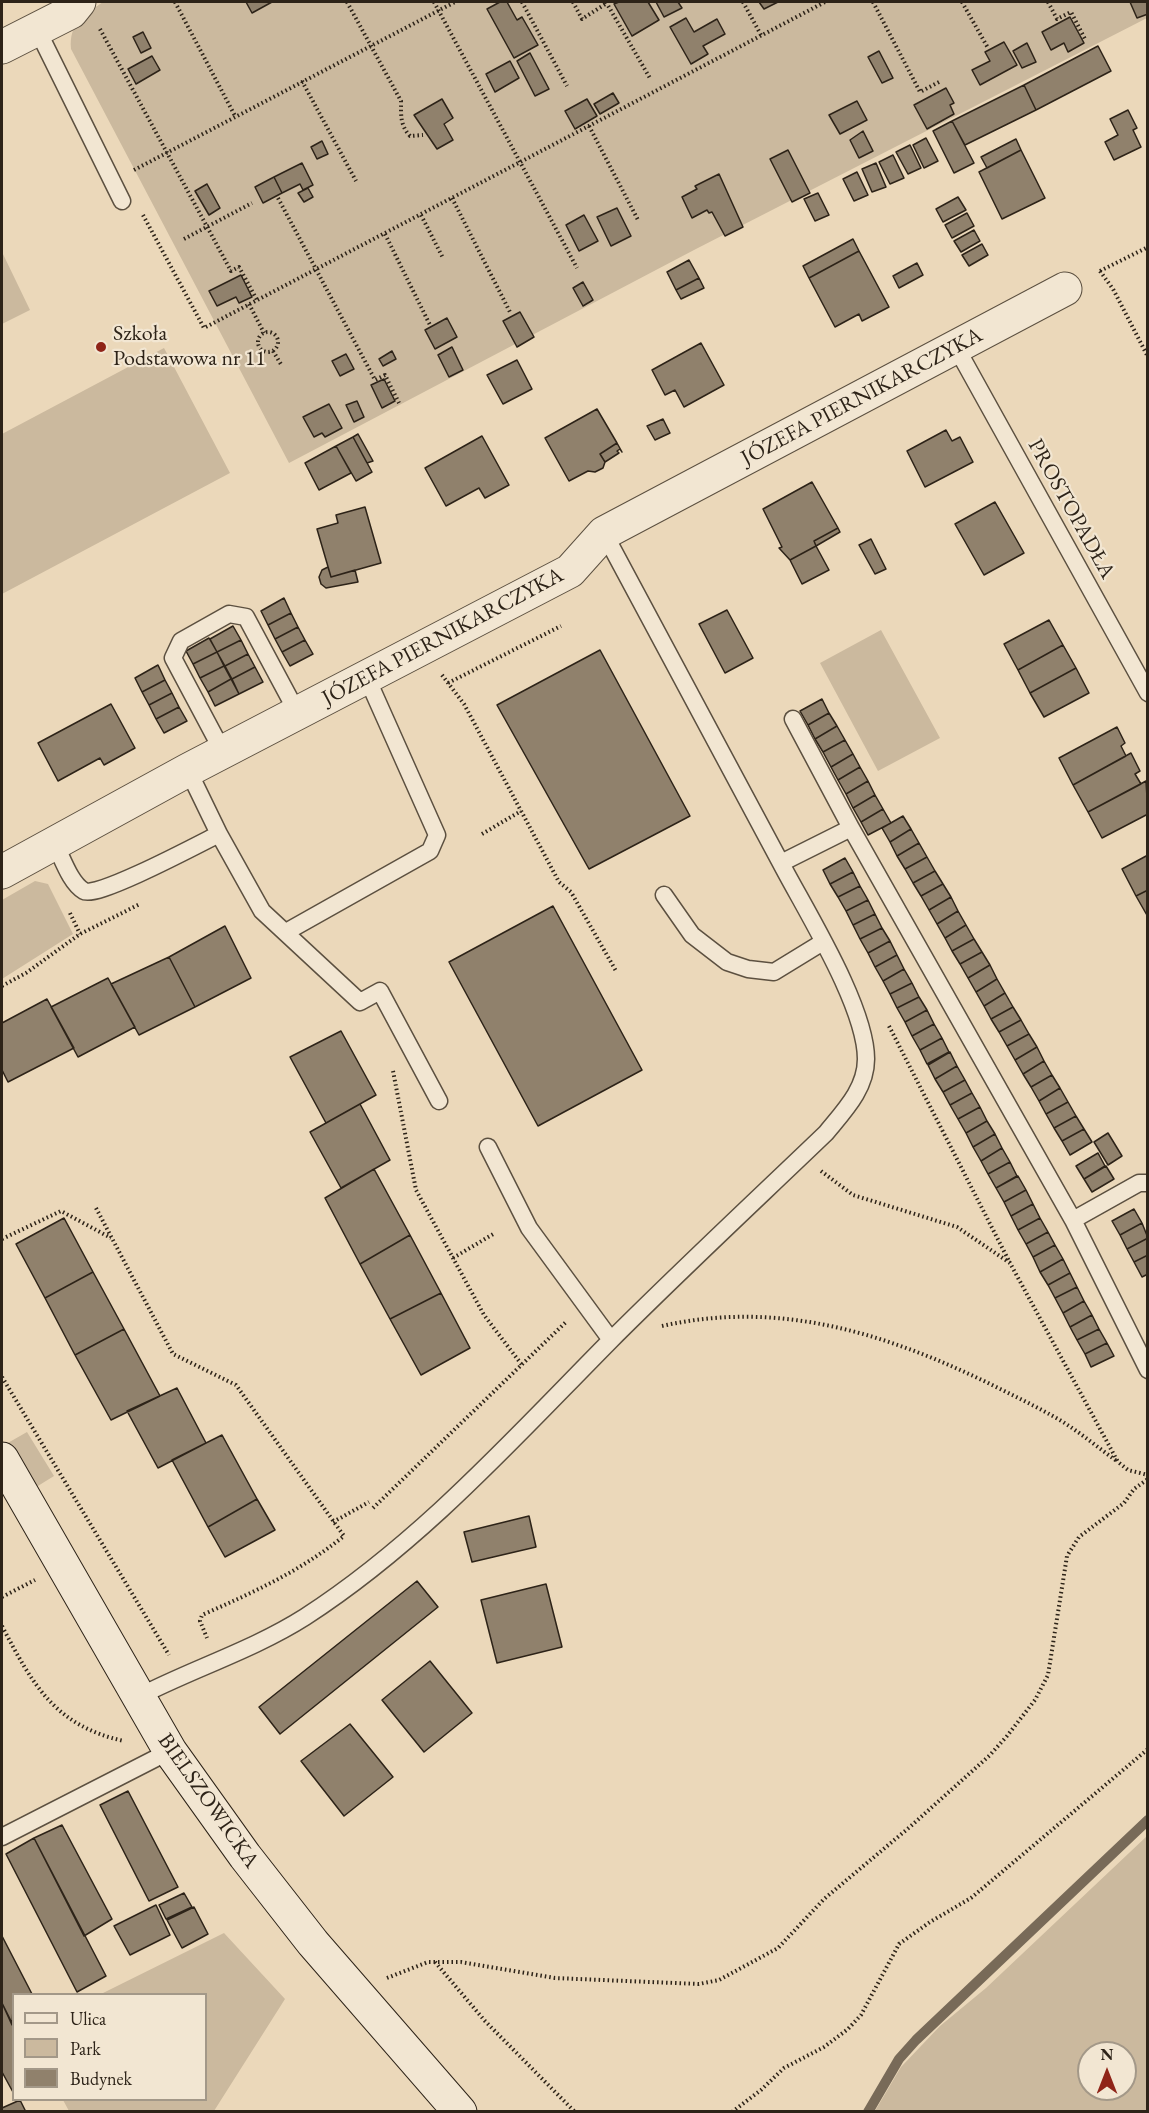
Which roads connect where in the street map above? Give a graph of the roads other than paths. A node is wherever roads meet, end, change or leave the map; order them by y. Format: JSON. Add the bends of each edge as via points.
{"nodes":[{"id":1,"x":79,"y":2,"type":"edge"},
{"id":2,"x":37,"y":29,"type":"junction"},
{"id":3,"x":2,"y":47,"type":"edge"},
{"id":4,"x":122,"y":201,"type":"road end"},
{"id":5,"x":1065,"y":289,"type":"road end"},
{"id":6,"x":956,"y":347,"type":"junction"},
{"id":7,"x":604,"y":533,"type":"junction"},
{"id":8,"x":368,"y":678,"type":"junction"},
{"id":9,"x":1148,"y":693,"type":"edge"},
{"id":10,"x":298,"y":714,"type":"junction"},
{"id":11,"x":793,"y":719,"type":"dead end"},
{"id":12,"x":223,"y":752,"type":"junction"},
{"id":13,"x":188,"y":770,"type":"junction"},
{"id":14,"x":850,"y":828,"type":"junction"},
{"id":15,"x":219,"y":834,"type":"junction"},
{"id":16,"x":55,"y":844,"type":"junction"},
{"id":17,"x":781,"y":863,"type":"junction"},
{"id":18,"x":2,"y":872,"type":"edge"},
{"id":19,"x":663,"y":895,"type":"dead end"},
{"id":20,"x":286,"y":932,"type":"junction"},
{"id":21,"x":823,"y":942,"type":"junction"},
{"id":22,"x":439,"y":1101,"type":"dead end"},
{"id":23,"x":488,"y":1147,"type":"dead end"},
{"id":24,"x":1148,"y":1183,"type":"edge"},
{"id":25,"x":1073,"y":1220,"type":"junction"},
{"id":26,"x":616,"y":1335,"type":"junction"},
{"id":27,"x":1148,"y":1370,"type":"edge"},
{"id":28,"x":2,"y":1459,"type":"edge"},
{"id":29,"x":138,"y":1697,"type":"junction"},
{"id":30,"x":158,"y":1757,"type":"junction"},
{"id":31,"x":2,"y":1838,"type":"edge"},
{"id":32,"x":460,"y":2112,"type":"edge"}],
"edges":[{"from":1,"to":2,"type":"street","via":[[71,12]]},
{"from":2,"to":3,"type":"street"},
{"from":2,"to":4,"type":"lane"},
{"from":5,"to":6,"type":"street","name":"JÓZEFA PIERNIKARCZYKA"},
{"from":6,"to":7,"type":"street","name":"JÓZEFA PIERNIKARCZYKA"},
{"from":6,"to":9,"type":"lane","name":"PROSTOPADŁA"},
{"from":7,"to":8,"type":"street","name":"JÓZEFA PIERNIKARCZYKA","via":[[570,571]]},
{"from":7,"to":17,"type":"lane"},
{"from":8,"to":10,"type":"street","name":"JÓZEFA PIERNIKARCZYKA"},
{"from":8,"to":20,"type":"lane","via":[[436,841],[430,850]]},
{"from":10,"to":12,"type":"street","name":"JÓZEFA PIERNIKARCZYKA"},
{"from":10,"to":12,"type":"lane","via":[[246,617],[229,614],[181,641],[173,658]]},
{"from":11,"to":14,"type":"lane"},
{"from":12,"to":13,"type":"street","name":"JÓZEFA PIERNIKARCZYKA"},
{"from":13,"to":15,"type":"lane"},
{"from":13,"to":16,"type":"street","name":"JÓZEFA PIERNIKARCZYKA"},
{"from":14,"to":17,"type":"lane"},
{"from":14,"to":25,"type":"lane"},
{"from":15,"to":16,"type":"lane","via":[[111,887],[89,892],[74,880]]},
{"from":15,"to":20,"type":"lane","via":[[262,911]]},
{"from":16,"to":18,"type":"street","name":"JÓZEFA PIERNIKARCZYKA"},
{"from":17,"to":21,"type":"lane"},
{"from":19,"to":21,"type":"lane","via":[[692,935],[727,962],[748,969],[774,972]]},
{"from":20,"to":22,"type":"lane","via":[[360,1002],[380,991]]},
{"from":21,"to":26,"type":"lane","via":[[859,1023],[866,1057],[865,1075],[852,1101],[826,1133]]},
{"from":23,"to":26,"type":"lane","via":[[529,1228],[585,1305]]},
{"from":24,"to":25,"type":"lane","via":[[1139,1183]]},
{"from":25,"to":27,"type":"lane"},
{"from":26,"to":29,"type":"lane","via":[[512,1442],[397,1549],[280,1631]]},
{"from":28,"to":29,"type":"street","name":"BIELSZOWICKA"},
{"from":29,"to":30,"type":"street","name":"BIELSZOWICKA"},
{"from":30,"to":31,"type":"lane"},
{"from":30,"to":32,"type":"street","name":"BIELSZOWICKA"}]}
